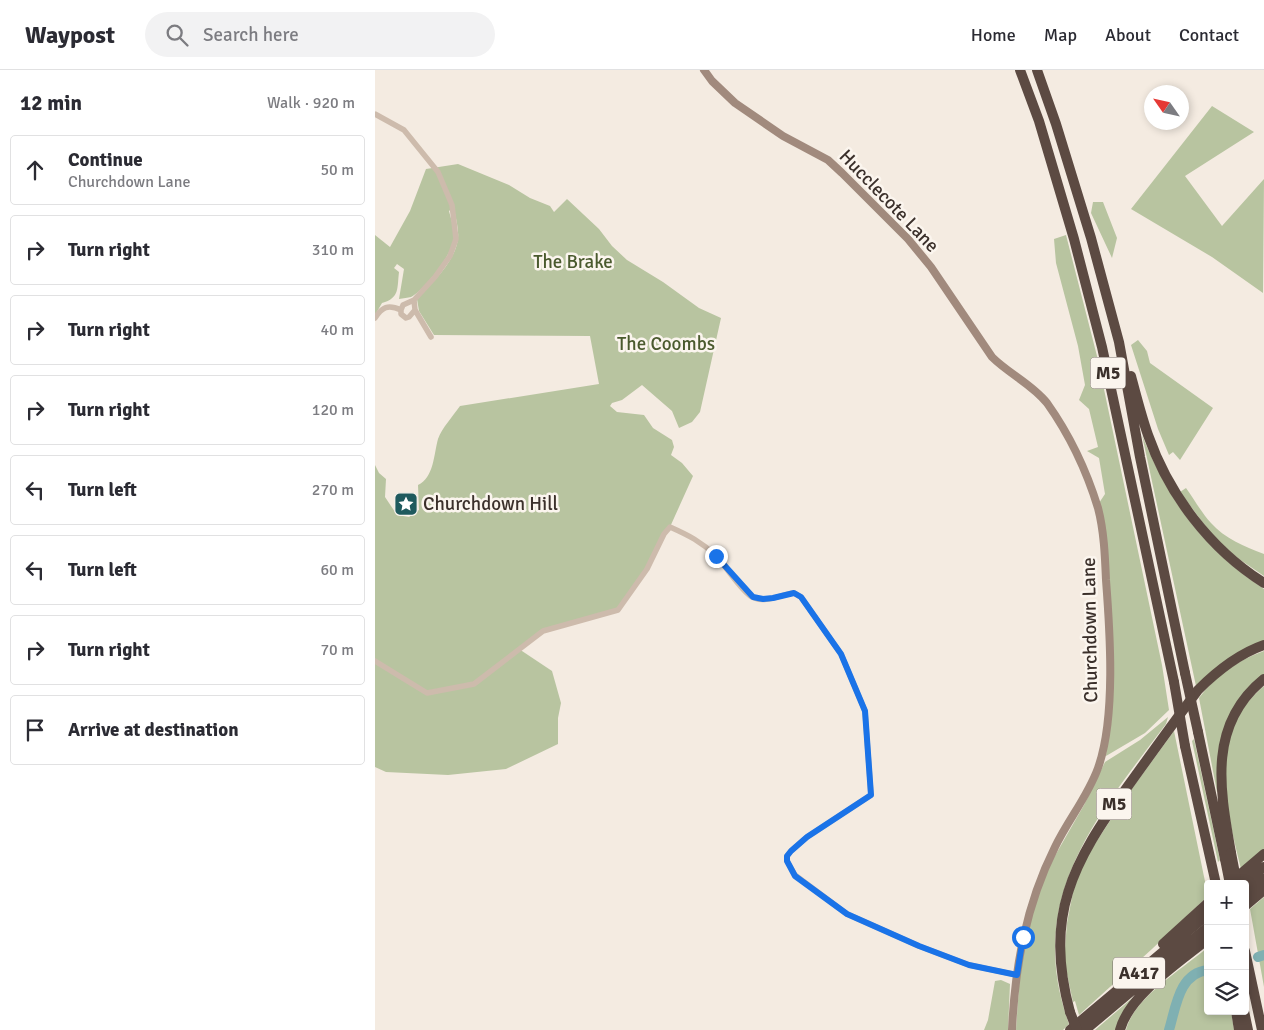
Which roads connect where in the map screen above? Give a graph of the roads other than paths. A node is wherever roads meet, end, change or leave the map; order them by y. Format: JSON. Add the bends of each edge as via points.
{"nodes":[{"id":1,"x":704,"y":70,"type":"edge"},
{"id":2,"x":1020,"y":70,"type":"edge"},
{"id":3,"x":1037,"y":70,"type":"edge"},
{"id":4,"x":375,"y":114,"type":"edge"},
{"id":5,"x":931,"y":267,"type":"joint"},
{"id":6,"x":414,"y":300,"type":"junction"},
{"id":7,"x":401,"y":310,"type":"junction"},
{"id":8,"x":415,"y":310,"type":"junction"},
{"id":9,"x":375,"y":318,"type":"edge"},
{"id":10,"x":431,"y":337,"type":"dead end"},
{"id":11,"x":1119,"y":342,"type":"junction"},
{"id":12,"x":1264,"y":583,"type":"edge"},
{"id":13,"x":1264,"y":645,"type":"edge"},
{"id":14,"x":375,"y":661,"type":"edge"},
{"id":15,"x":1264,"y":679,"type":"edge"},
{"id":16,"x":1264,"y":854,"type":"edge"},
{"id":17,"x":1228,"y":856,"type":"junction"},
{"id":18,"x":1264,"y":867,"type":"edge"},
{"id":19,"x":1215,"y":880,"type":"edge"},
{"id":20,"x":1230,"y":880,"type":"edge"},
{"id":21,"x":1235,"y":880,"type":"edge"},
{"id":22,"x":1236,"y":880,"type":"edge"},
{"id":23,"x":1249,"y":880,"type":"edge"},
{"id":24,"x":1264,"y":880,"type":"edge"},
{"id":25,"x":1264,"y":890,"type":"edge"},
{"id":26,"x":1249,"y":892,"type":"edge"},
{"id":27,"x":1249,"y":903,"type":"edge"},
{"id":28,"x":1204,"y":907,"type":"edge"},
{"id":29,"x":1204,"y":917,"type":"edge"},
{"id":30,"x":1204,"y":930,"type":"edge"},
{"id":31,"x":1204,"y":941,"type":"edge"},
{"id":32,"x":1249,"y":969,"type":"edge"},
{"id":33,"x":1017,"y":975,"type":"junction"},
{"id":34,"x":1096,"y":1009,"type":"junction"},
{"id":35,"x":1237,"y":1015,"type":"edge"},
{"id":36,"x":1245,"y":1015,"type":"edge"},
{"id":37,"x":1012,"y":1030,"type":"edge"},
{"id":38,"x":1070,"y":1030,"type":"edge"},
{"id":39,"x":1077,"y":1030,"type":"edge"},
{"id":40,"x":1085,"y":1030,"type":"edge"},
{"id":41,"x":1120,"y":1030,"type":"edge"},
{"id":42,"x":1239,"y":1030,"type":"edge"},
{"id":43,"x":1248,"y":1030,"type":"edge"},
{"id":44,"x":1263,"y":1030,"type":"edge"}],
"edges":[{"from":1,"to":5,"type":"street","name":"Hucclecote Lane","via":[[735,103],[843,173],[908,238]]},
{"from":2,"to":19,"type":"highway","number":"M5","bridge":true,"via":[[1042,130],[1102,347]]},
{"from":3,"to":11,"type":"highway","number":"M5","via":[[1056,124]]},
{"from":4,"to":6,"type":"street","via":[[404,130],[438,172],[452,205],[456,239],[450,256]]},
{"from":5,"to":33,"type":"street","name":"Churchdown Lane","via":[[992,357],[1037,392],[1053,412],[1090,486],[1102,532],[1108,605],[1109,688],[1104,748],[1095,775],[1055,846],[1036,890]]},
{"from":6,"to":7,"type":"street","via":[[403,305]]},
{"from":6,"to":8,"type":"street"},
{"from":7,"to":8,"type":"street","via":[[406,318]]},
{"from":7,"to":9,"type":"street","via":[[392,306],[381,309]]},
{"from":8,"to":10,"type":"street"},
{"from":11,"to":12,"type":"highway","number":"M5","via":[[1148,435],[1174,490],[1218,547]]},
{"from":11,"to":17,"type":"highway","number":"M5","bridge":true,"via":[[1185,673]]},
{"from":13,"to":39,"type":"highway","number":"M5","bridge":true,"via":[[1227,665],[1198,690],[1100,823],[1086,848],[1066,898],[1061,926],[1061,970]]},
{"from":14,"to":33,"type":"street","via":[[427,693],[474,684],[543,631],[618,610],[647,569],[670,527],[692,536],[716,556],[753,597],[763,599],[797,594],[841,654],[865,711],[871,795],[791,851],[787,856],[795,876],[847,914],[969,965]]},
{"from":15,"to":17,"type":"highway","number":"M5","via":[[1235,712],[1223,747],[1221,795]]},
{"from":16,"to":21,"type":"highway"},
{"from":17,"to":20,"type":"highway","number":"M5","bridge":true},
{"from":17,"to":22,"type":"highway","number":"M5","bridge":true},
{"from":18,"to":23,"type":"highway"},
{"from":24,"to":26,"type":"highway"},
{"from":25,"to":27,"type":"highway"},
{"from":28,"to":34,"type":"highway"},
{"from":29,"to":34,"type":"highway","number":"A417"},
{"from":30,"to":40,"type":"highway","number":"A417"},
{"from":31,"to":41,"type":"highway","via":[[1136,1000],[1124,1017]]},
{"from":32,"to":44,"type":"highway"},
{"from":33,"to":37,"type":"street","name":"Churchdown Lane"},
{"from":34,"to":38,"type":"highway","number":"A417"},
{"from":35,"to":42,"type":"highway"},
{"from":36,"to":43,"type":"highway"}]}
